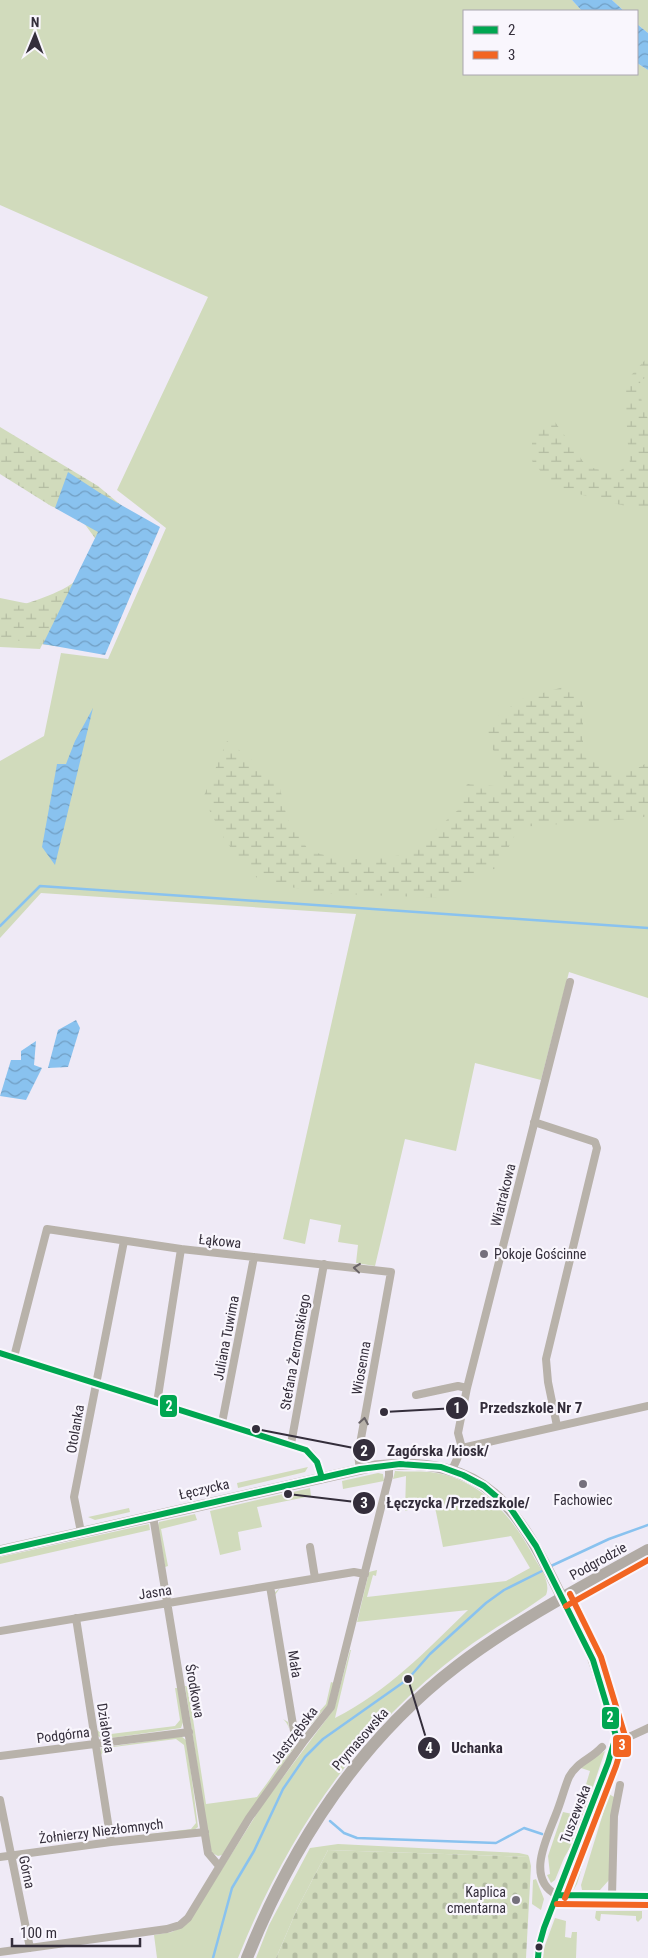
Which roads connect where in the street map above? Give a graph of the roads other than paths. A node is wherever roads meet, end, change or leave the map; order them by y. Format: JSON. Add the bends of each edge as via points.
{"nodes":[{"id":1,"x":570,"y":982,"type":"dead end"},
{"id":2,"x":534,"y":1122,"type":"junction"},
{"id":3,"x":124,"y":1241,"type":"junction"},
{"id":4,"x":181,"y":1249,"type":"junction"},
{"id":5,"x":254,"y":1256,"type":"junction"},
{"id":6,"x":324,"y":1264,"type":"junction"},
{"id":7,"x":391,"y":1272,"type":"joint"},
{"id":8,"x":0,"y":1353,"type":"edge"},
{"id":9,"x":14,"y":1358,"type":"junction"},
{"id":10,"x":96,"y":1384,"type":"junction"},
{"id":11,"x":467,"y":1388,"type":"junction"},
{"id":12,"x":416,"y":1395,"type":"dead end"},
{"id":13,"x":157,"y":1403,"type":"junction"},
{"id":14,"x":648,"y":1406,"type":"edge"},
{"id":15,"x":222,"y":1423,"type":"junction"},
{"id":16,"x":557,"y":1426,"type":"junction"},
{"id":17,"x":291,"y":1444,"type":"junction"},
{"id":18,"x":462,"y":1448,"type":"junction"},
{"id":19,"x":389,"y":1465,"type":"junction"},
{"id":20,"x":360,"y":1469,"type":"junction"},
{"id":21,"x":452,"y":1470,"type":"junction"},
{"id":22,"x":322,"y":1478,"type":"junction"},
{"id":23,"x":153,"y":1516,"type":"junction"},
{"id":24,"x":82,"y":1532,"type":"junction"},
{"id":25,"x":310,"y":1547,"type":"dead end"},
{"id":26,"x":0,"y":1550,"type":"edge"},
{"id":27,"x":648,"y":1550,"type":"edge"},
{"id":28,"x":365,"y":1574,"type":"junction"},
{"id":29,"x":315,"y":1578,"type":"junction"},
{"id":30,"x":270,"y":1586,"type":"junction"},
{"id":31,"x":562,"y":1598,"type":"junction"},
{"id":32,"x":167,"y":1603,"type":"junction"},
{"id":33,"x":76,"y":1618,"type":"junction"},
{"id":34,"x":0,"y":1631,"type":"edge"},
{"id":35,"x":648,"y":1728,"type":"edge"},
{"id":36,"x":189,"y":1732,"type":"junction"},
{"id":37,"x":616,"y":1736,"type":"junction"},
{"id":38,"x":304,"y":1741,"type":"junction"},
{"id":39,"x":96,"y":1744,"type":"junction"},
{"id":40,"x":602,"y":1747,"type":"dead end"},
{"id":41,"x":0,"y":1756,"type":"edge"},
{"id":42,"x":620,"y":1785,"type":"dead end"},
{"id":43,"x":0,"y":1800,"type":"edge"},
{"id":44,"x":205,"y":1832,"type":"junction"},
{"id":45,"x":111,"y":1842,"type":"junction"},
{"id":46,"x":10,"y":1855,"type":"junction"},
{"id":47,"x":0,"y":1857,"type":"edge"},
{"id":48,"x":219,"y":1866,"type":"junction"},
{"id":49,"x":557,"y":1895,"type":"junction"},
{"id":50,"x":612,"y":1896,"type":"junction"},
{"id":51,"x":648,"y":1896,"type":"edge"},
{"id":52,"x":30,"y":1948,"type":"junction"},
{"id":53,"x":0,"y":1952,"type":"edge"},
{"id":54,"x":247,"y":1958,"type":"edge"},
{"id":55,"x":538,"y":1958,"type":"edge"}],
"edges":[{"from":1,"to":2,"type":"street","name":"Wiatrakowa"},
{"from":2,"to":11,"type":"street","name":"Wiatrakowa"},
{"from":2,"to":16,"type":"street","via":[[594,1142],[597,1148],[546,1359]]},
{"from":3,"to":4,"type":"street","name":"Łąkowa"},
{"from":3,"to":9,"type":"street","name":"Łąkowa","via":[[47,1229]]},
{"from":3,"to":10,"type":"street","name":"Otolanka"},
{"from":4,"to":5,"type":"street","name":"Łąkowa"},
{"from":4,"to":13,"type":"street"},
{"from":5,"to":6,"type":"street","name":"Łąkowa"},
{"from":5,"to":15,"type":"street","name":"Juliana Tuwima"},
{"from":7,"to":6,"type":"street","name":"Łąkowa","one_way":true},
{"from":6,"to":17,"type":"street","name":"Stefana Żeromskiego"},
{"from":20,"to":7,"type":"street","name":"Wiosenna","one_way":true,"via":[[358,1455]]},
{"from":8,"to":9,"type":"street"},
{"from":9,"to":10,"type":"street"},
{"from":10,"to":13,"type":"street"},
{"from":10,"to":24,"type":"street","name":"Otolanka","via":[[74,1497]]},
{"from":11,"to":12,"type":"street","via":[[458,1386]]},
{"from":11,"to":18,"type":"street","name":"Wiatrakowa","via":[[458,1433]]},
{"from":13,"to":15,"type":"street"},
{"from":14,"to":16,"type":"street"},
{"from":15,"to":17,"type":"street"},
{"from":16,"to":18,"type":"street"},
{"from":17,"to":22,"type":"street","via":[[312,1453]]},
{"from":18,"to":21,"type":"street","name":"Wiatrakowa"},
{"from":19,"to":20,"type":"main road","name":"Łęczycka"},
{"from":19,"to":21,"type":"main road","name":"Łęczycka","via":[[416,1464]]},
{"from":19,"to":28,"type":"street","name":"Jastrzębska"},
{"from":20,"to":22,"type":"main road","name":"Łęczycka"},
{"from":21,"to":31,"type":"main road","name":"Łęczycka","via":[[500,1498],[522,1523]]},
{"from":22,"to":23,"type":"main road","name":"Łęczycka"},
{"from":23,"to":24,"type":"main road","name":"Łęczycka"},
{"from":23,"to":32,"type":"street","name":"Środkowa"},
{"from":24,"to":26,"type":"main road","name":"Łęczycka"},
{"from":25,"to":29,"type":"street"},
{"from":27,"to":31,"type":"main road","name":"Podgrodzie"},
{"from":28,"to":29,"type":"street","name":"Jasna","via":[[354,1572]]},
{"from":28,"to":38,"type":"street","name":"Jastrzębska","via":[[331,1707]]},
{"from":29,"to":30,"type":"street","name":"Jasna"},
{"from":30,"to":32,"type":"street","name":"Jasna"},
{"from":30,"to":38,"type":"street","name":"Mała","via":[[294,1731]]},
{"from":31,"to":37,"type":"street","via":[[588,1649]]},
{"from":31,"to":54,"type":"main road","name":"Prymasowska","via":[[508,1630],[456,1667],[412,1705],[364,1754],[330,1798],[305,1840]]},
{"from":32,"to":33,"type":"street","name":"Jasna"},
{"from":32,"to":36,"type":"street","name":"Środkowa"},
{"from":33,"to":34,"type":"street","name":"Jasna"},
{"from":33,"to":39,"type":"street","name":"Działowa"},
{"from":35,"to":37,"type":"street","via":[[631,1736]]},
{"from":36,"to":39,"type":"street","name":"Podgórna"},
{"from":36,"to":44,"type":"street","name":"Środkowa"},
{"from":37,"to":49,"type":"street","name":"Tuszewska"},
{"from":38,"to":48,"type":"street","name":"Jastrzębska"},
{"from":39,"to":41,"type":"street","name":"Podgórna"},
{"from":39,"to":45,"type":"street","name":"Działowa"},
{"from":40,"to":49,"type":"street","via":[[575,1766],[542,1851],[542,1876],[548,1890]]},
{"from":42,"to":50,"type":"street","via":[[614,1816]]},
{"from":43,"to":46,"type":"street","name":"Górna"},
{"from":44,"to":45,"type":"street","name":"Żołnierzy Niezłomnych"},
{"from":44,"to":48,"type":"street","name":"Środkowa","via":[[208,1853]]},
{"from":45,"to":46,"type":"street","name":"Żołnierzy Niezłomnych"},
{"from":46,"to":47,"type":"street","name":"Żołnierzy Niezłomnych"},
{"from":46,"to":52,"type":"street","name":"Górna"},
{"from":48,"to":52,"type":"street","name":"Jastrzębska","via":[[188,1918],[180,1925]]},
{"from":49,"to":50,"type":"street"},
{"from":49,"to":55,"type":"street","name":"Tuszewska","via":[[541,1936]]},
{"from":50,"to":51,"type":"street"},
{"from":52,"to":53,"type":"street"}]}
